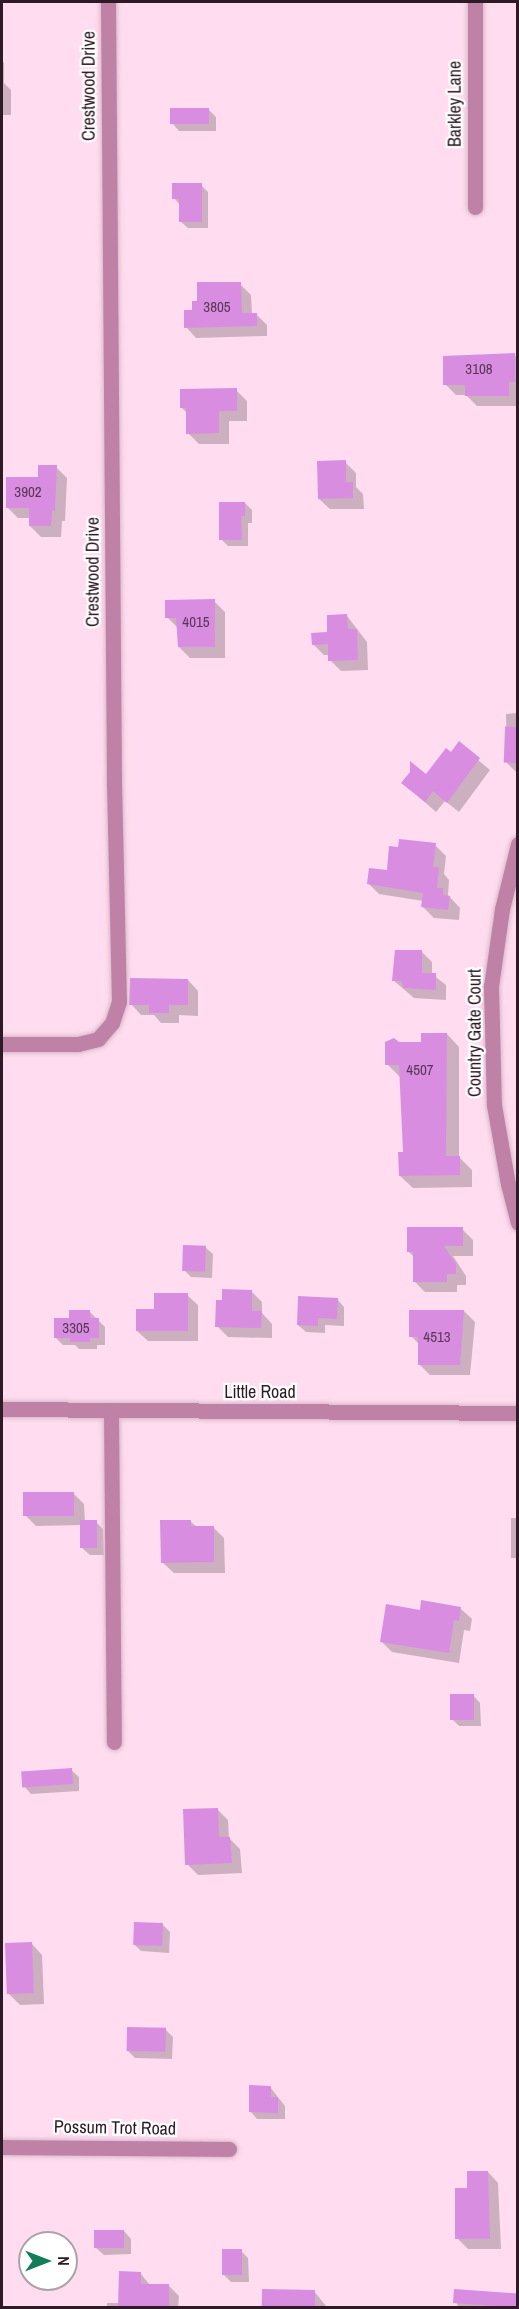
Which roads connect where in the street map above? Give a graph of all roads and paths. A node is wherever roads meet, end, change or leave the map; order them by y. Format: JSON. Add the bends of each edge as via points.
{"nodes":[{"id":1,"x":108,"y":2,"type":"edge"},
{"id":2,"x":475,"y":2,"type":"edge"},
{"id":3,"x":474,"y":207,"type":"dead end"},
{"id":4,"x":518,"y":844,"type":"edge"},
{"id":5,"x":2,"y":1044,"type":"edge"},
{"id":6,"x":518,"y":1223,"type":"edge"},
{"id":7,"x":2,"y":1409,"type":"edge"},
{"id":8,"x":111,"y":1410,"type":"junction"},
{"id":9,"x":518,"y":1413,"type":"edge"},
{"id":10,"x":114,"y":1742,"type":"dead end"},
{"id":11,"x":2,"y":2147,"type":"edge"},
{"id":12,"x":229,"y":2149,"type":"dead end"}],
"edges":[{"from":1,"to":5,"type":"street","name":"Crestwood Drive","via":[[119,1002],[112,1023],[98,1039],[78,1044]]},
{"from":2,"to":3,"type":"street","name":"Barkley Lane"},
{"from":4,"to":6,"type":"street","name":"Country Gate Court","via":[[502,909],[491,986],[494,1105]]},
{"from":7,"to":8,"type":"street","name":"Little Road"},
{"from":8,"to":9,"type":"street","name":"Little Road"},
{"from":8,"to":10,"type":"street"},
{"from":11,"to":12,"type":"street","name":"Possum Trot Road"}]}
